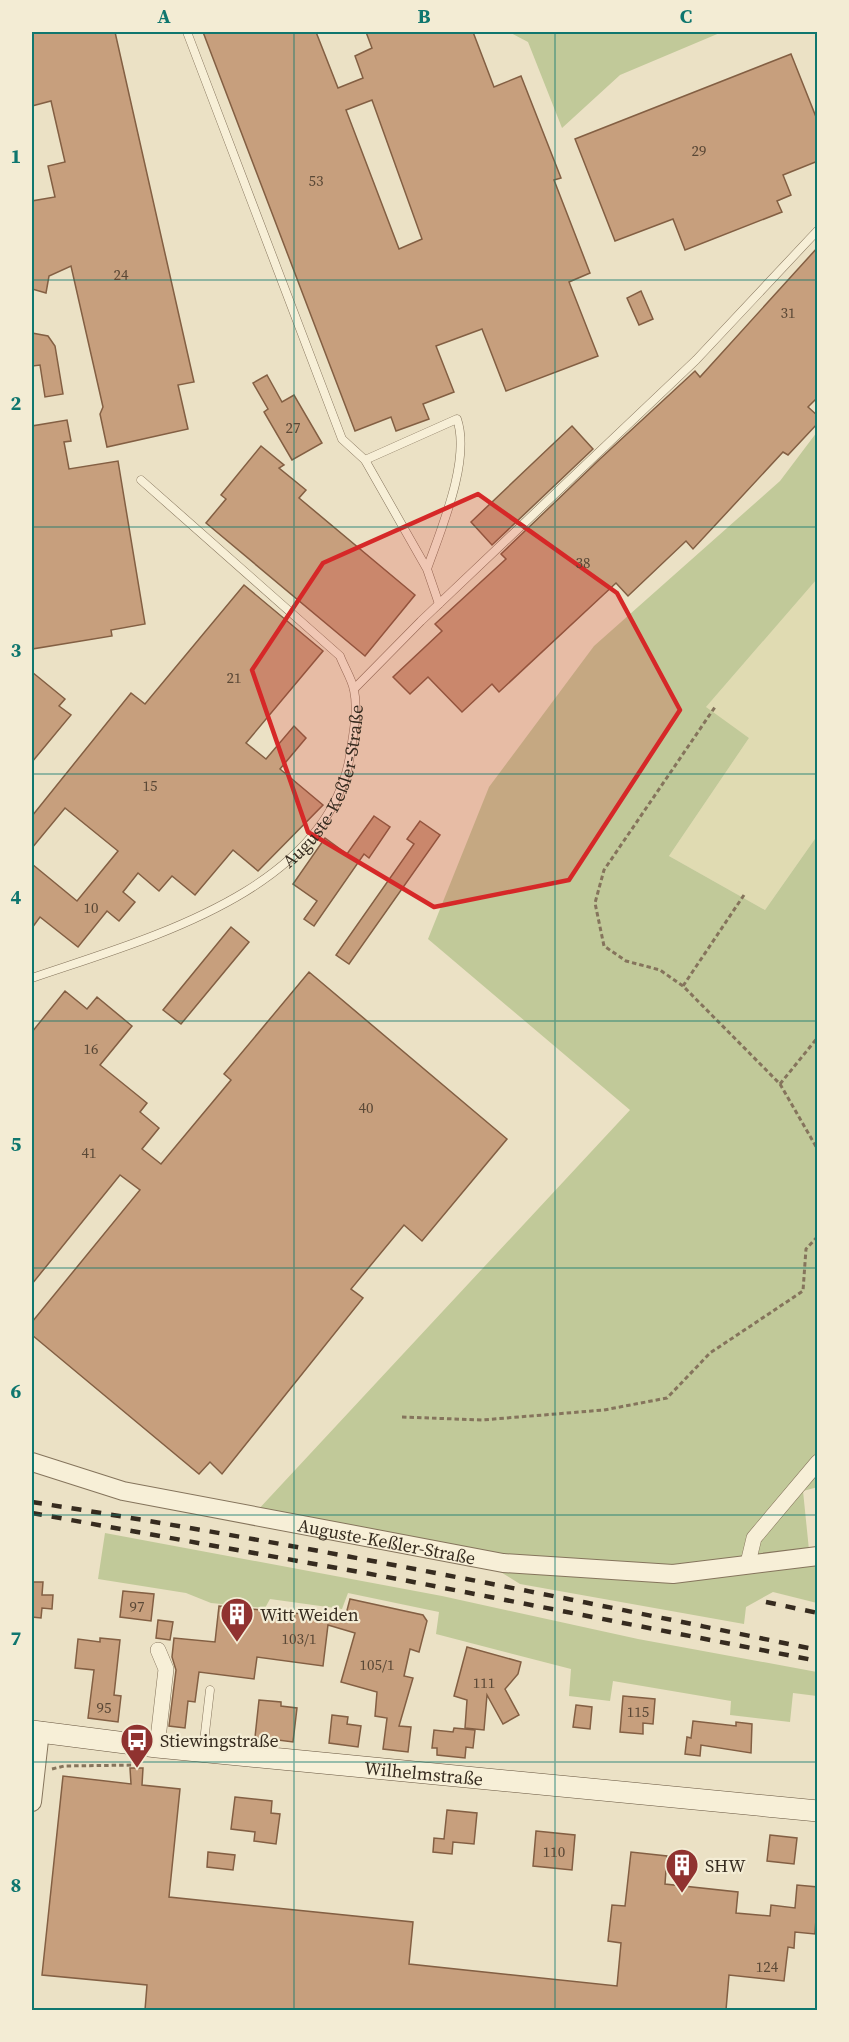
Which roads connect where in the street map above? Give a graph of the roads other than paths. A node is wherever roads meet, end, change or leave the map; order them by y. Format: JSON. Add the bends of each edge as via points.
{"nodes":[{"id":1,"x":187,"y":32,"type":"edge"},
{"id":2,"x":818,"y":230,"type":"edge"},
{"id":3,"x":365,"y":460,"type":"junction"},
{"id":4,"x":141,"y":480,"type":"dead end"},
{"id":5,"x":427,"y":569,"type":"junction"},
{"id":6,"x":440,"y":604,"type":"junction"},
{"id":7,"x":354,"y":689,"type":"junction"},
{"id":8,"x":32,"y":978,"type":"edge"},
{"id":9,"x":32,"y":1462,"type":"edge"},
{"id":10,"x":818,"y":1462,"type":"edge"},
{"id":11,"x":818,"y":1556,"type":"edge"},
{"id":12,"x":748,"y":1563,"type":"junction"},
{"id":13,"x":158,"y":1650,"type":"dead end"},
{"id":14,"x":210,"y":1690,"type":"dead end"},
{"id":15,"x":36,"y":1731,"type":"edge"},
{"id":16,"x":157,"y":1747,"type":"junction"},
{"id":17,"x":203,"y":1751,"type":"junction"},
{"id":18,"x":32,"y":1802,"type":"edge"},
{"id":19,"x":818,"y":1811,"type":"edge"}],
"edges":[{"from":1,"to":3,"type":"lane","via":[[342,439]]},
{"from":2,"to":6,"type":"lane","via":[[696,360]]},
{"from":3,"to":5,"type":"lane"},
{"from":3,"to":5,"type":"lane","via":[[457,419],[462,433],[452,500]]},
{"from":4,"to":7,"type":"lane","name":"Auguste-Keßler-Straße","via":[[340,656]]},
{"from":5,"to":6,"type":"lane"},
{"from":6,"to":7,"type":"lane"},
{"from":7,"to":8,"type":"lane","name":"Auguste-Keßler-Straße","via":[[355,723],[349,764],[337,802],[304,844],[256,886],[207,914]]},
{"from":9,"to":12,"type":"street","name":"Auguste-Keßler-Straße","via":[[123,1491],[503,1563],[673,1574]]},
{"from":10,"to":12,"type":"street","via":[[754,1538]]},
{"from":11,"to":12,"type":"street","name":"Auguste-Keßler-Straße"},
{"from":13,"to":16,"type":"street","via":[[166,1670]]},
{"from":14,"to":17,"type":"lane"},
{"from":15,"to":16,"type":"main road","name":"Wilhelmstraße"},
{"from":15,"to":18,"type":"street"},
{"from":16,"to":17,"type":"main road","name":"Wilhelmstraße"},
{"from":17,"to":19,"type":"main road","name":"Wilhelmstraße"}]}
